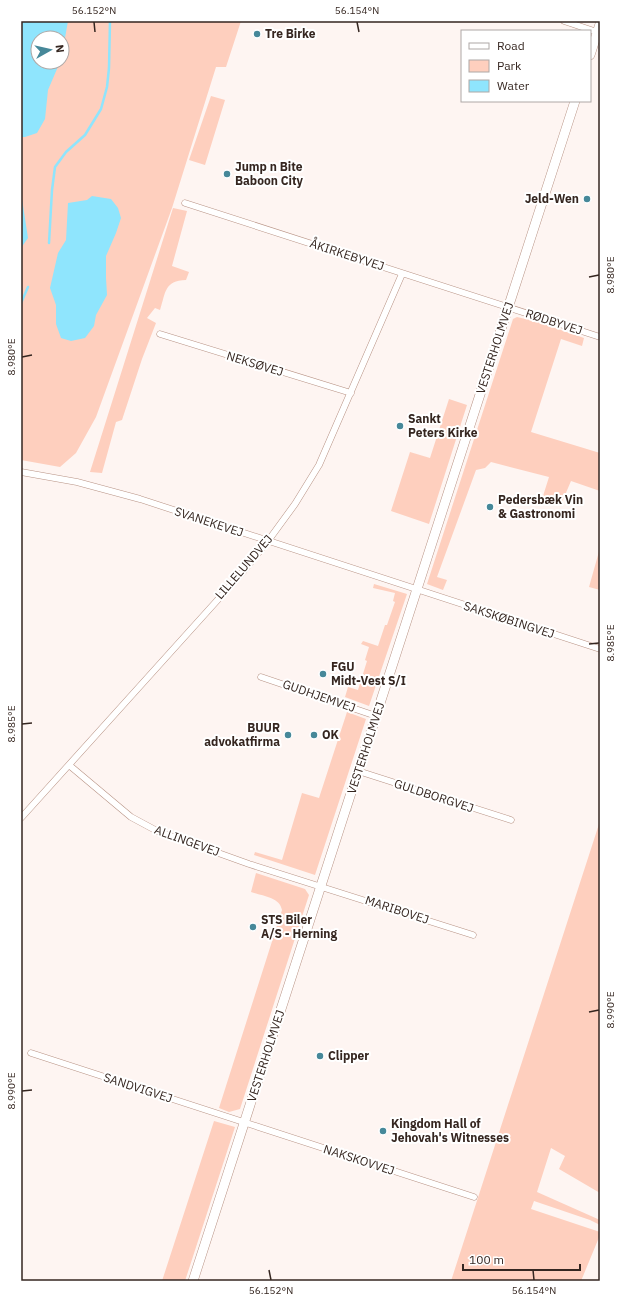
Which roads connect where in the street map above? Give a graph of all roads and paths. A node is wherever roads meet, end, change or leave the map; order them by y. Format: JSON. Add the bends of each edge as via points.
{"nodes":[{"id":1,"x":564,"y":21,"type":"edge"},
{"id":2,"x":599,"y":30,"type":"edge"},
{"id":3,"x":591,"y":52,"type":"edge"},
{"id":4,"x":575,"y":102,"type":"edge"},
{"id":5,"x":185,"y":203,"type":"dead end"},
{"id":6,"x":402,"y":274,"type":"junction"},
{"id":7,"x":508,"y":308,"type":"junction"},
{"id":8,"x":160,"y":334,"type":"dead end"},
{"id":9,"x":600,"y":337,"type":"edge"},
{"id":10,"x":351,"y":394,"type":"junction"},
{"id":11,"x":21,"y":472,"type":"edge"},
{"id":12,"x":268,"y":541,"type":"junction"},
{"id":13,"x":417,"y":590,"type":"junction"},
{"id":14,"x":600,"y":649,"type":"edge"},
{"id":15,"x":261,"y":677,"type":"dead end"},
{"id":16,"x":376,"y":716,"type":"junction"},
{"id":17,"x":69,"y":765,"type":"junction"},
{"id":18,"x":358,"y":771,"type":"junction"},
{"id":19,"x":21,"y":818,"type":"edge"},
{"id":20,"x":511,"y":820,"type":"dead end"},
{"id":21,"x":321,"y":886,"type":"junction"},
{"id":22,"x":473,"y":935,"type":"dead end"},
{"id":23,"x":31,"y":1053,"type":"dead end"},
{"id":24,"x":244,"y":1122,"type":"junction"},
{"id":25,"x":474,"y":1197,"type":"dead end"},
{"id":26,"x":193,"y":1281,"type":"edge"}],
"edges":[{"from":1,"to":2,"type":"street"},
{"from":2,"to":3,"type":"street"},
{"from":4,"to":7,"type":"street","name":"VESTERHOLMVEJ"},
{"from":5,"to":6,"type":"street","name":"ÅKIRKEBYVEJ"},
{"from":6,"to":7,"type":"street","name":"ÅKIRKEBYVEJ","via":[[484,298]]},
{"from":6,"to":10,"type":"street","name":"LILLELUNDVEJ"},
{"from":7,"to":9,"type":"street","name":"RØDBYVEJ"},
{"from":7,"to":13,"type":"street","name":"VESTERHOLMVEJ"},
{"from":8,"to":10,"type":"street","name":"NEKSØVEJ"},
{"from":10,"to":12,"type":"street","name":"LILLELUNDVEJ","via":[[319,465],[296,504]]},
{"from":11,"to":12,"type":"street","name":"SVANEKEVEJ","via":[[77,482],[140,499]]},
{"from":12,"to":13,"type":"street","name":"SVANEKEVEJ"},
{"from":12,"to":17,"type":"street","name":"LILLELUNDVEJ"},
{"from":13,"to":14,"type":"street","name":"SAKSKØBINGVEJ"},
{"from":13,"to":16,"type":"street","name":"VESTERHOLMVEJ"},
{"from":15,"to":16,"type":"street","name":"GUDHJEMVEJ"},
{"from":16,"to":18,"type":"street","name":"VESTERHOLMVEJ"},
{"from":17,"to":19,"type":"street","name":"LILLELUNDVEJ"},
{"from":17,"to":21,"type":"street","name":"ALLINGEVEJ","via":[[130,817],[156,831]]},
{"from":18,"to":20,"type":"street","name":"GULDBORGVEJ"},
{"from":18,"to":21,"type":"street","name":"VESTERHOLMVEJ"},
{"from":21,"to":22,"type":"street","name":"MARIBOVEJ"},
{"from":21,"to":24,"type":"street","name":"VESTERHOLMVEJ"},
{"from":23,"to":24,"type":"street","name":"SANDVIGVEJ"},
{"from":24,"to":25,"type":"street","name":"NAKSKOVVEJ"},
{"from":24,"to":26,"type":"street","name":"VESTERHOLMVEJ"}]}
